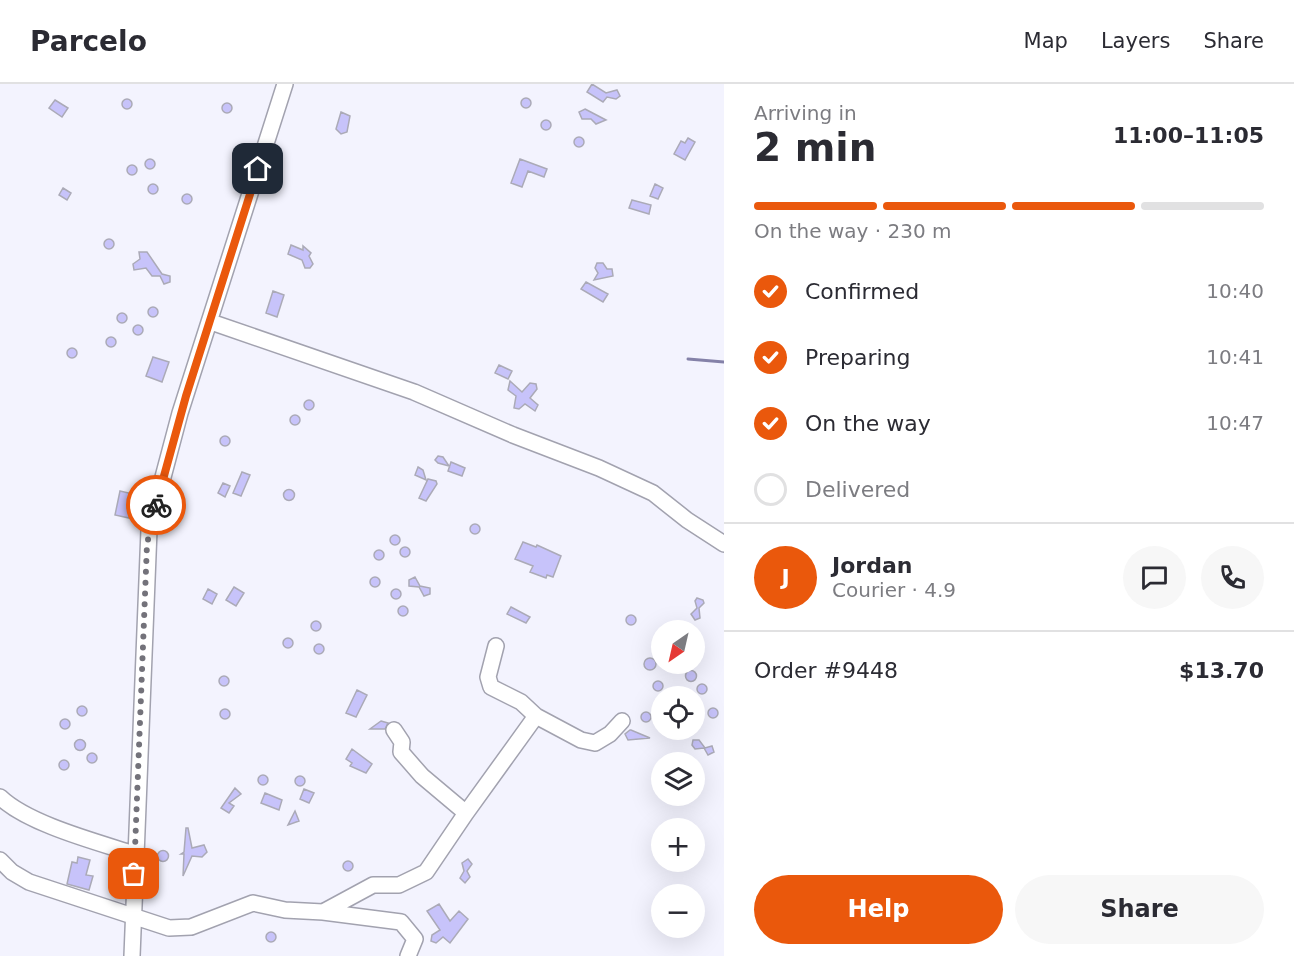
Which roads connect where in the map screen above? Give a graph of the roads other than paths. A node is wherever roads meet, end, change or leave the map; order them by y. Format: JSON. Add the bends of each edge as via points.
{"nodes":[{"id":1,"x":285,"y":84,"type":"edge"},
{"id":2,"x":211,"y":322,"type":"junction"},
{"id":3,"x":724,"y":544,"type":"edge"},
{"id":4,"x":496,"y":646,"type":"dead end"},
{"id":5,"x":536,"y":716,"type":"junction"},
{"id":6,"x":622,"y":721,"type":"dead end"},
{"id":7,"x":394,"y":730,"type":"dead end"},
{"id":8,"x":0,"y":797,"type":"edge"},
{"id":9,"x":466,"y":813,"type":"junction"},
{"id":10,"x":134,"y":854,"type":"junction"},
{"id":11,"x":0,"y":860,"type":"edge"},
{"id":12,"x":323,"y":912,"type":"junction"},
{"id":13,"x":132,"y":915,"type":"junction"},
{"id":14,"x":132,"y":956,"type":"edge"},
{"id":15,"x":408,"y":956,"type":"edge"}],
"edges":[{"from":1,"to":2,"type":"street"},
{"from":2,"to":3,"type":"street","via":[[414,392],[599,468],[653,493]]},
{"from":2,"to":10,"type":"street","via":[[180,412],[148,536]]},
{"from":4,"to":5,"type":"street","via":[[488,677],[491,687],[521,702]]},
{"from":5,"to":6,"type":"street","via":[[580,740],[596,743]]},
{"from":5,"to":9,"type":"street"},
{"from":7,"to":9,"type":"street","via":[[402,742],[401,752],[422,776]]},
{"from":8,"to":10,"type":"street","via":[[36,818]]},
{"from":9,"to":12,"type":"street","via":[[426,872],[399,885],[373,885]]},
{"from":10,"to":13,"type":"street"},
{"from":11,"to":13,"type":"street","via":[[29,882]]},
{"from":12,"to":13,"type":"street","via":[[254,903],[191,927],[169,927]]},
{"from":12,"to":15,"type":"street","via":[[401,922],[414,939]]},
{"from":13,"to":14,"type":"street"}]}
